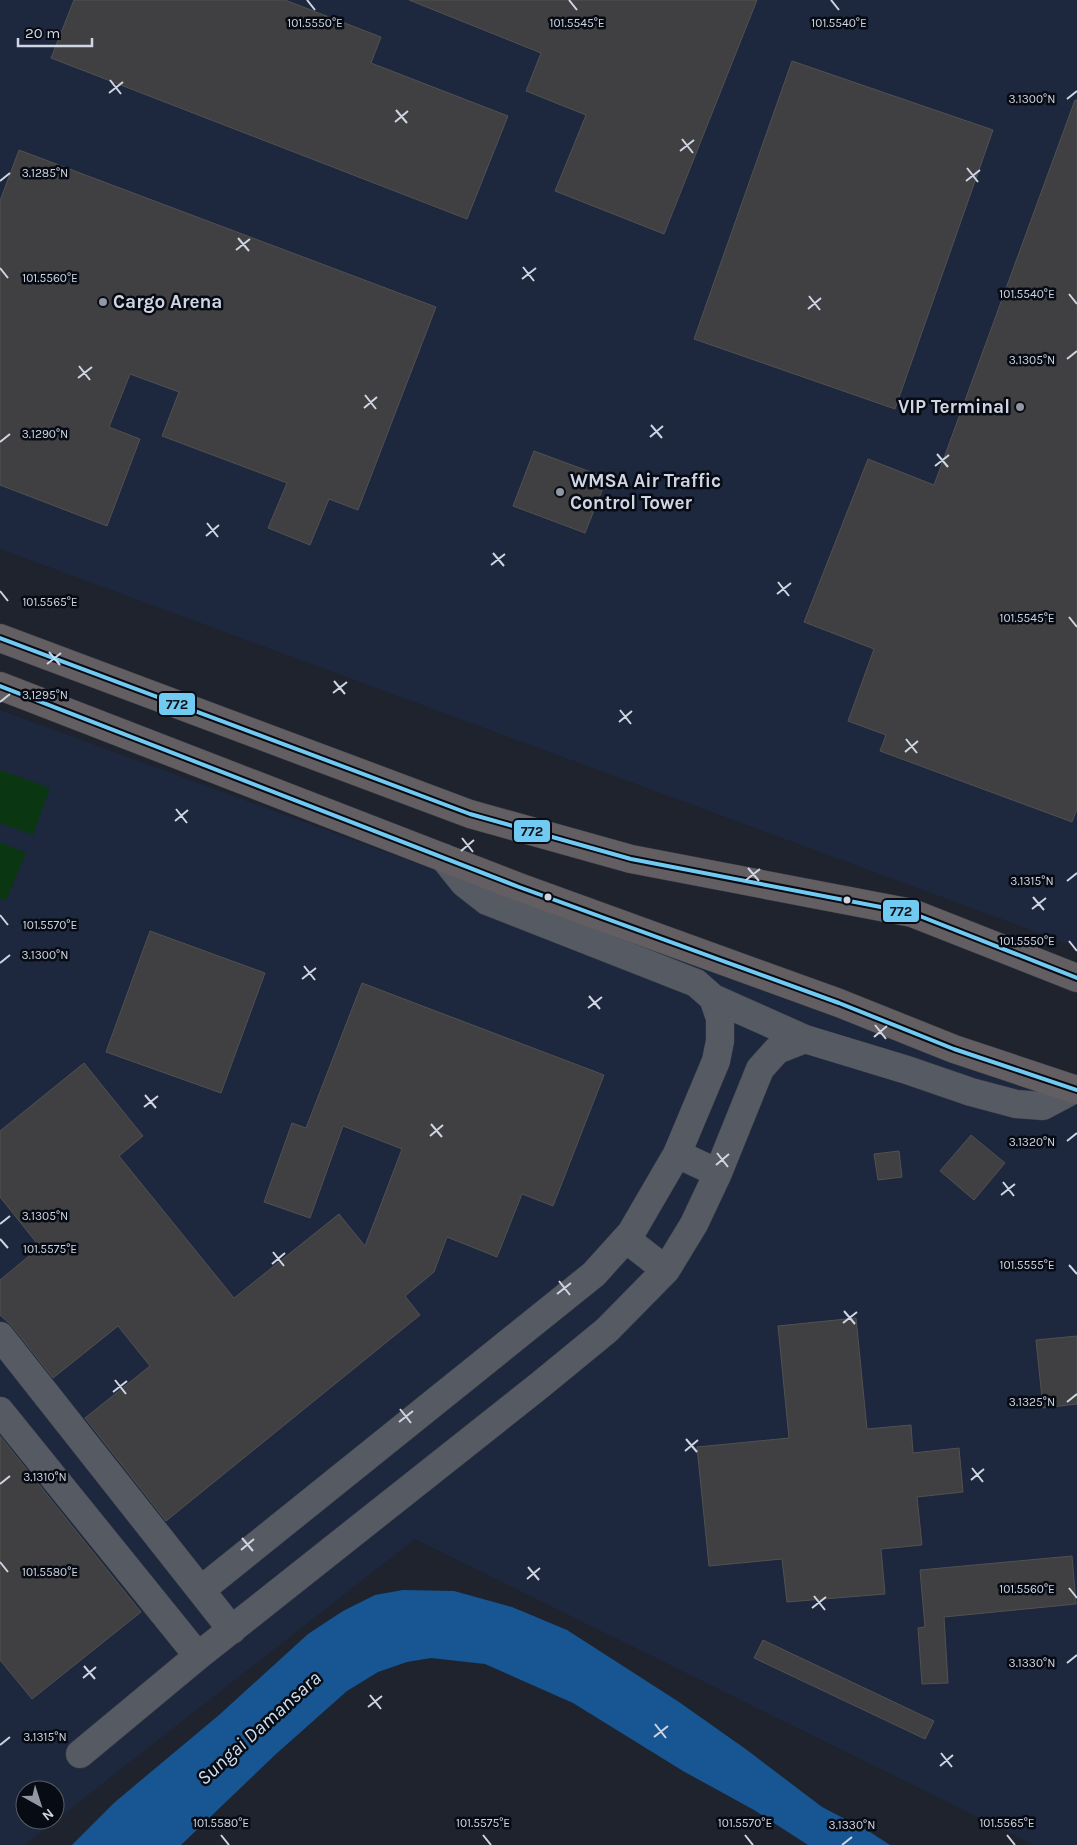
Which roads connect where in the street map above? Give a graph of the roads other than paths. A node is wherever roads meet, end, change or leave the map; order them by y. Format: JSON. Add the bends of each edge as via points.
{"nodes":[{"id":1,"x":0,"y":638,"type":"edge"},
{"id":2,"x":0,"y":686,"type":"edge"},
{"id":3,"x":444,"y":858,"type":"junction"},
{"id":4,"x":1077,"y":978,"type":"edge"},
{"id":5,"x":713,"y":998,"type":"junction"},
{"id":6,"x":805,"y":1039,"type":"junction"},
{"id":7,"x":1076,"y":1089,"type":"edge"},
{"id":8,"x":677,"y":1154,"type":"junction"},
{"id":9,"x":718,"y":1173,"type":"junction"},
{"id":10,"x":626,"y":1239,"type":"junction"},
{"id":11,"x":666,"y":1270,"type":"junction"},
{"id":12,"x":0,"y":1336,"type":"edge"},
{"id":13,"x":0,"y":1411,"type":"edge"},
{"id":14,"x":200,"y":1590,"type":"junction"},
{"id":15,"x":232,"y":1630,"type":"junction"},
{"id":16,"x":198,"y":1656,"type":"junction"},
{"id":17,"x":80,"y":1754,"type":"dead end"}],
"edges":[{"from":1,"to":4,"type":"main road","via":[[470,814],[632,859],[912,913]]},
{"from":2,"to":3,"type":"main road"},
{"from":3,"to":5,"type":"street","via":[[464,883],[486,901],[696,983]]},
{"from":3,"to":7,"type":"main road","via":[[839,1003],[954,1049]]},
{"from":5,"to":6,"type":"street"},
{"from":5,"to":8,"type":"street","via":[[720,1018],[716,1061]]},
{"from":6,"to":7,"type":"street","via":[[1016,1104],[1043,1106]]},
{"from":6,"to":9,"type":"street","via":[[777,1050],[760,1069]]},
{"from":8,"to":9,"type":"street"},
{"from":8,"to":10,"type":"street"},
{"from":9,"to":11,"type":"street","via":[[694,1224]]},
{"from":10,"to":11,"type":"street"},
{"from":10,"to":14,"type":"street","via":[[594,1274]]},
{"from":11,"to":15,"type":"street","via":[[607,1330],[540,1386]]},
{"from":12,"to":14,"type":"street"},
{"from":13,"to":16,"type":"street"},
{"from":14,"to":15,"type":"street"},
{"from":15,"to":16,"type":"street"},
{"from":16,"to":17,"type":"street"}]}
